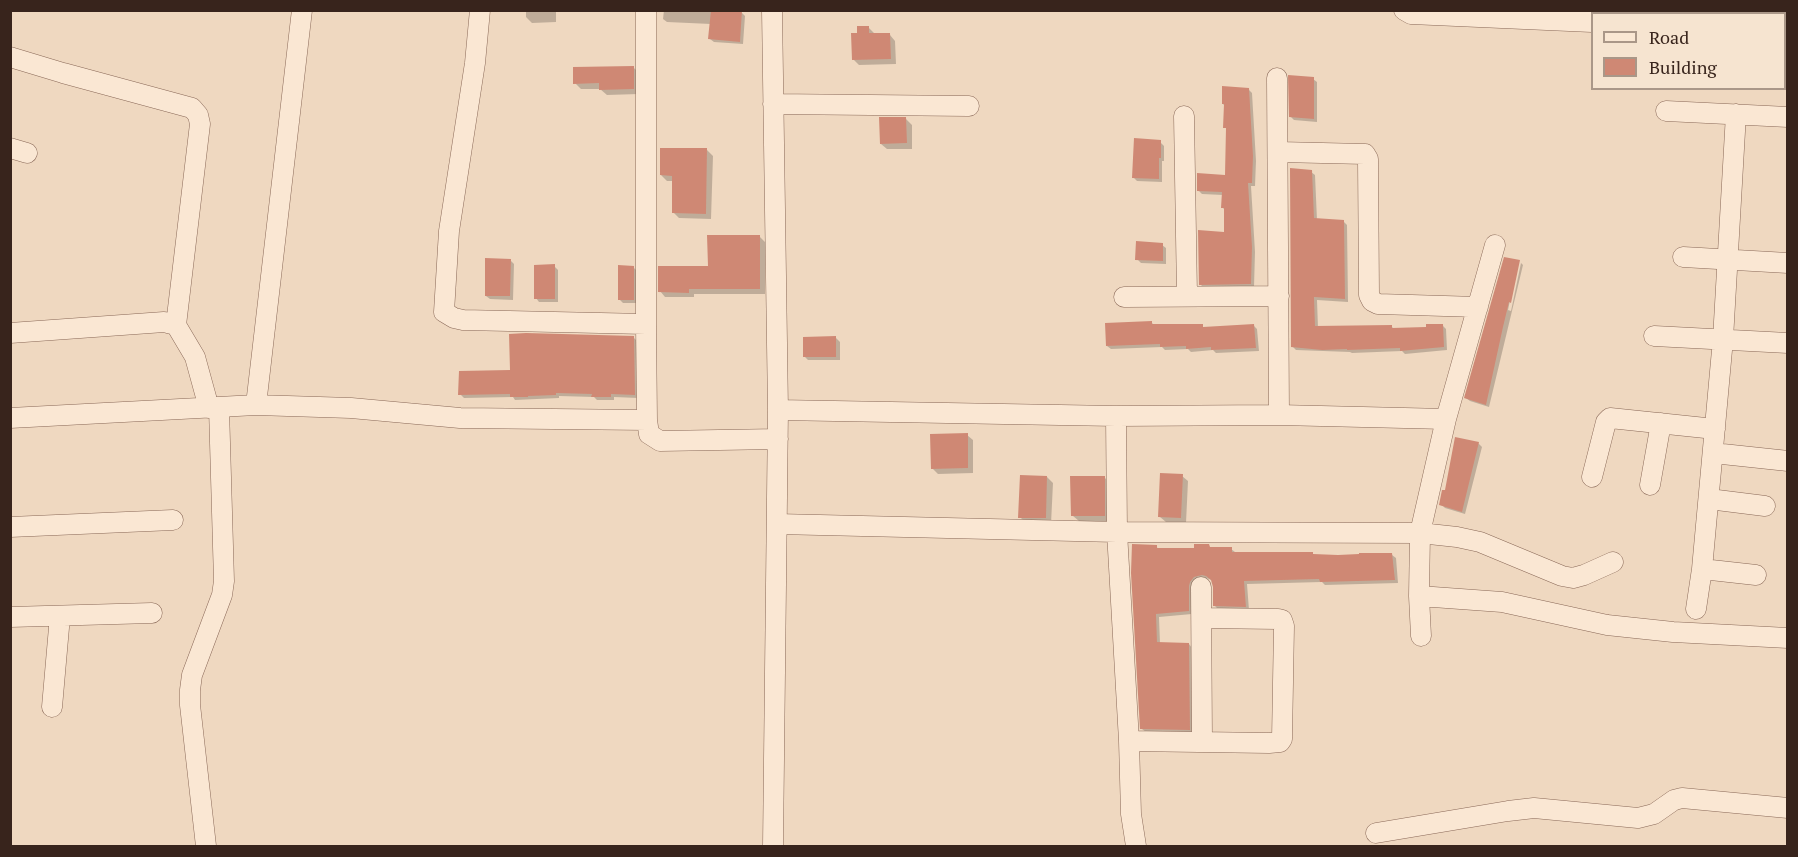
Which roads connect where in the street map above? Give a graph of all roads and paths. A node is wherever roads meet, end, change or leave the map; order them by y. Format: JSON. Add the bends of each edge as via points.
{"nodes":[{"id":1,"x":302,"y":10,"type":"edge"},
{"id":2,"x":480,"y":10,"type":"edge"},
{"id":3,"x":646,"y":10,"type":"edge"},
{"id":4,"x":772,"y":10,"type":"edge"},
{"id":5,"x":1404,"y":10,"type":"edge"},
{"id":6,"x":1591,"y":22,"type":"edge"},
{"id":7,"x":10,"y":57,"type":"edge"},
{"id":8,"x":1277,"y":78,"type":"dead end"},
{"id":9,"x":773,"y":104,"type":"junction"},
{"id":10,"x":969,"y":106,"type":"dead end"},
{"id":11,"x":1666,"y":111,"type":"dead end"},
{"id":12,"x":1736,"y":114,"type":"junction"},
{"id":13,"x":1184,"y":116,"type":"dead end"},
{"id":14,"x":1788,"y":117,"type":"edge"},
{"id":15,"x":1278,"y":152,"type":"junction"},
{"id":16,"x":1495,"y":245,"type":"dead end"},
{"id":17,"x":1683,"y":256,"type":"dead end"},
{"id":18,"x":1728,"y":259,"type":"junction"},
{"id":19,"x":1788,"y":262,"type":"edge"},
{"id":20,"x":1186,"y":295,"type":"junction"},
{"id":21,"x":1279,"y":296,"type":"junction"},
{"id":22,"x":1124,"y":297,"type":"dead end"},
{"id":23,"x":1478,"y":307,"type":"junction"},
{"id":24,"x":645,"y":324,"type":"junction"},
{"id":25,"x":176,"y":325,"type":"junction"},
{"id":26,"x":10,"y":333,"type":"edge"},
{"id":27,"x":1654,"y":336,"type":"dead end"},
{"id":28,"x":1723,"y":339,"type":"junction"},
{"id":29,"x":1788,"y":343,"type":"edge"},
{"id":30,"x":256,"y":405,"type":"junction"},
{"id":31,"x":214,"y":408,"type":"junction"},
{"id":32,"x":778,"y":410,"type":"junction"},
{"id":33,"x":1279,"y":415,"type":"junction"},
{"id":34,"x":1116,"y":416,"type":"junction"},
{"id":35,"x":10,"y":418,"type":"edge"},
{"id":36,"x":1446,"y":419,"type":"junction"},
{"id":37,"x":647,"y":420,"type":"junction"},
{"id":38,"x":1661,"y":423,"type":"junction"},
{"id":39,"x":1715,"y":429,"type":"junction"},
{"id":40,"x":778,"y":439,"type":"junction"},
{"id":41,"x":1713,"y":453,"type":"junction"},
{"id":42,"x":1788,"y":461,"type":"edge"},
{"id":43,"x":1592,"y":477,"type":"dead end"},
{"id":44,"x":1650,"y":485,"type":"dead end"},
{"id":45,"x":1708,"y":499,"type":"junction"},
{"id":46,"x":1765,"y":506,"type":"dead end"},
{"id":47,"x":173,"y":520,"type":"dead end"},
{"id":48,"x":777,"y":524,"type":"junction"},
{"id":49,"x":10,"y":527,"type":"edge"},
{"id":50,"x":1116,"y":532,"type":"junction"},
{"id":51,"x":1420,"y":533,"type":"junction"},
{"id":52,"x":1613,"y":562,"type":"dead end"},
{"id":53,"x":1702,"y":569,"type":"junction"},
{"id":54,"x":1756,"y":575,"type":"dead end"},
{"id":55,"x":1201,"y":587,"type":"dead end"},
{"id":56,"x":1419,"y":596,"type":"junction"},
{"id":57,"x":1696,"y":609,"type":"dead end"},
{"id":58,"x":153,"y":613,"type":"dead end"},
{"id":59,"x":60,"y":616,"type":"junction"},
{"id":60,"x":10,"y":617,"type":"edge"},
{"id":61,"x":1202,"y":618,"type":"junction"},
{"id":62,"x":1421,"y":636,"type":"dead end"},
{"id":63,"x":1788,"y":638,"type":"edge"},
{"id":64,"x":52,"y":707,"type":"dead end"},
{"id":65,"x":1130,"y":741,"type":"junction"},
{"id":66,"x":1202,"y":741,"type":"junction"},
{"id":67,"x":1788,"y":808,"type":"edge"},
{"id":68,"x":1376,"y":833,"type":"dead end"},
{"id":69,"x":206,"y":846,"type":"edge"},
{"id":70,"x":773,"y":846,"type":"edge"},
{"id":71,"x":1136,"y":846,"type":"edge"}],
"edges":[{"from":1,"to":30,"type":"street"},
{"from":2,"to":24,"type":"street","via":[[449,231],[444,312],[463,320]]},
{"from":3,"to":24,"type":"street"},
{"from":4,"to":9,"type":"street"},
{"from":5,"to":6,"type":"street","via":[[1411,14]]},
{"from":7,"to":25,"type":"street","via":[[192,108],[198,115]]},
{"from":8,"to":15,"type":"street"},
{"from":9,"to":10,"type":"street"},
{"from":9,"to":32,"type":"street"},
{"from":11,"to":12,"type":"street"},
{"from":12,"to":14,"type":"street"},
{"from":12,"to":18,"type":"street"},
{"from":13,"to":20,"type":"street"},
{"from":15,"to":21,"type":"street"},
{"from":15,"to":23,"type":"street","via":[[1365,154],[1372,301]]},
{"from":16,"to":23,"type":"street"},
{"from":17,"to":18,"type":"street"},
{"from":18,"to":19,"type":"street"},
{"from":18,"to":28,"type":"street"},
{"from":20,"to":21,"type":"street"},
{"from":20,"to":22,"type":"street"},
{"from":21,"to":33,"type":"street"},
{"from":23,"to":36,"type":"street"},
{"from":24,"to":37,"type":"street"},
{"from":25,"to":26,"type":"street","via":[[164,322]]},
{"from":25,"to":31,"type":"street","via":[[195,357]]},
{"from":27,"to":28,"type":"street"},
{"from":28,"to":29,"type":"street"},
{"from":28,"to":39,"type":"street"},
{"from":30,"to":31,"type":"street"},
{"from":30,"to":37,"type":"street","via":[[351,408],[459,418]]},
{"from":31,"to":35,"type":"street"},
{"from":31,"to":69,"type":"street","via":[[224,580],[190,690]]},
{"from":32,"to":34,"type":"street"},
{"from":32,"to":40,"type":"street"},
{"from":33,"to":34,"type":"street"},
{"from":33,"to":36,"type":"street"},
{"from":34,"to":50,"type":"street"},
{"from":36,"to":51,"type":"street"},
{"from":37,"to":40,"type":"street","via":[[649,434],[660,441]]},
{"from":38,"to":39,"type":"street"},
{"from":38,"to":43,"type":"street","via":[[1612,417],[1608,420]]},
{"from":38,"to":44,"type":"street"},
{"from":39,"to":41,"type":"street"},
{"from":40,"to":48,"type":"street"},
{"from":41,"to":42,"type":"street"},
{"from":41,"to":45,"type":"street"},
{"from":45,"to":46,"type":"street"},
{"from":45,"to":53,"type":"street"},
{"from":47,"to":49,"type":"street"},
{"from":48,"to":50,"type":"street"},
{"from":48,"to":70,"type":"street"},
{"from":50,"to":51,"type":"street"},
{"from":50,"to":65,"type":"street"},
{"from":51,"to":52,"type":"street","via":[[1480,542],[1574,578]]},
{"from":51,"to":56,"type":"street"},
{"from":53,"to":54,"type":"street"},
{"from":53,"to":57,"type":"street"},
{"from":55,"to":61,"type":"street"},
{"from":56,"to":62,"type":"street"},
{"from":56,"to":63,"type":"street","via":[[1502,602],[1607,625]]},
{"from":58,"to":59,"type":"street"},
{"from":59,"to":60,"type":"street"},
{"from":59,"to":64,"type":"street"},
{"from":61,"to":66,"type":"street"},
{"from":61,"to":66,"type":"street","via":[[1278,619],[1284,626],[1280,742]]},
{"from":65,"to":66,"type":"street"},
{"from":65,"to":71,"type":"street","via":[[1131,814]]},
{"from":67,"to":68,"type":"street","via":[[1682,798],[1638,818],[1534,808]]}]}
